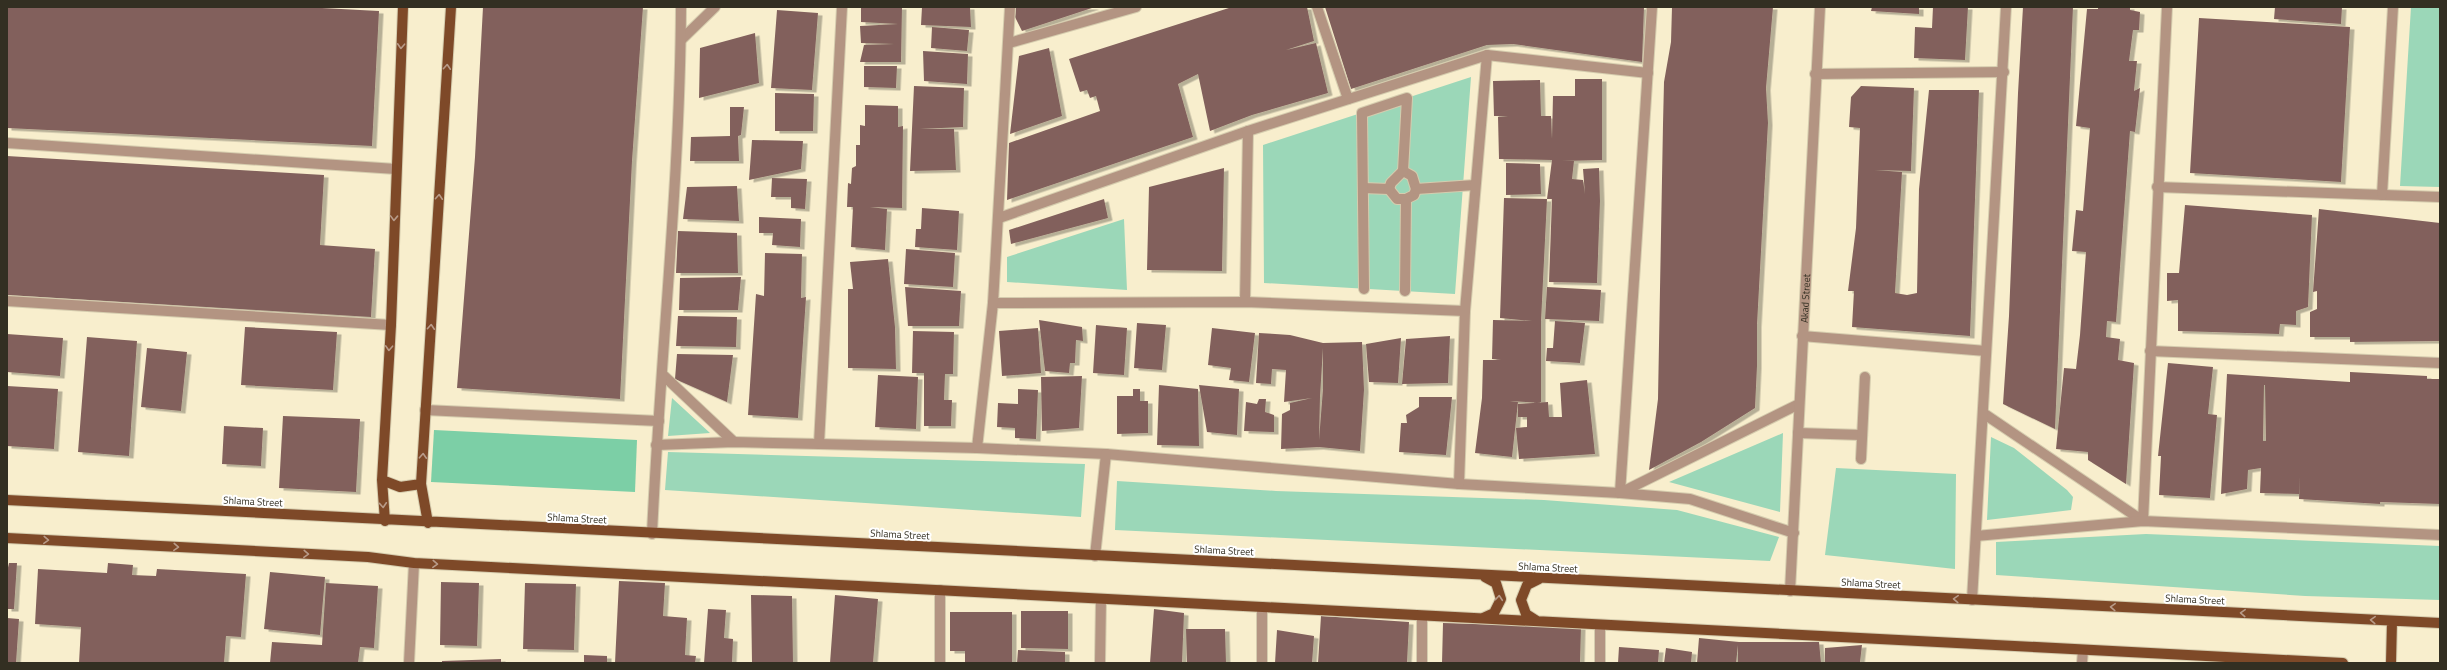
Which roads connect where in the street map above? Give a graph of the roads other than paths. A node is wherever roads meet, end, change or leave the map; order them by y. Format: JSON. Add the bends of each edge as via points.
{"nodes":[{"id":1,"x":403,"y":7,"type":"edge"},
{"id":2,"x":451,"y":7,"type":"edge"},
{"id":3,"x":681,"y":7,"type":"edge"},
{"id":4,"x":715,"y":7,"type":"edge"},
{"id":5,"x":842,"y":7,"type":"edge"},
{"id":6,"x":1010,"y":7,"type":"edge"},
{"id":7,"x":1136,"y":7,"type":"edge"},
{"id":8,"x":1317,"y":7,"type":"edge"},
{"id":9,"x":1652,"y":7,"type":"edge"},
{"id":10,"x":1820,"y":7,"type":"edge"},
{"id":11,"x":2006,"y":7,"type":"edge"},
{"id":12,"x":2167,"y":7,"type":"edge"},
{"id":13,"x":2393,"y":7,"type":"edge"},
{"id":14,"x":681,"y":40,"type":"junction"},
{"id":15,"x":1009,"y":43,"type":"junction"},
{"id":16,"x":1487,"y":55,"type":"junction"},
{"id":17,"x":2004,"y":72,"type":"junction"},
{"id":18,"x":1648,"y":73,"type":"junction"},
{"id":19,"x":1815,"y":74,"type":"junction"},
{"id":20,"x":1348,"y":99,"type":"junction"},
{"id":21,"x":1248,"y":131,"type":"junction"},
{"id":22,"x":7,"y":143,"type":"edge"},
{"id":23,"x":396,"y":170,"type":"junction"},
{"id":24,"x":1404,"y":171,"type":"junction"},
{"id":25,"x":1476,"y":185,"type":"junction"},
{"id":26,"x":2157,"y":187,"type":"junction"},
{"id":27,"x":1363,"y":188,"type":"junction"},
{"id":28,"x":1416,"y":189,"type":"junction"},
{"id":29,"x":1389,"y":190,"type":"junction"},
{"id":30,"x":2382,"y":195,"type":"junction"},
{"id":31,"x":2440,"y":197,"type":"edge"},
{"id":32,"x":1406,"y":199,"type":"junction"},
{"id":33,"x":999,"y":218,"type":"junction"},
{"id":34,"x":1364,"y":289,"type":"dead end"},
{"id":35,"x":1405,"y":291,"type":"dead end"},
{"id":36,"x":7,"y":301,"type":"edge"},
{"id":37,"x":1245,"y":302,"type":"junction"},
{"id":38,"x":992,"y":303,"type":"junction"},
{"id":39,"x":1465,"y":310,"type":"junction"},
{"id":40,"x":391,"y":325,"type":"junction"},
{"id":41,"x":1802,"y":336,"type":"junction"},
{"id":42,"x":1986,"y":351,"type":"junction"},
{"id":43,"x":2150,"y":351,"type":"junction"},
{"id":44,"x":2440,"y":363,"type":"edge"},
{"id":45,"x":663,"y":375,"type":"junction"},
{"id":46,"x":1866,"y":377,"type":"dead end"},
{"id":47,"x":1799,"y":404,"type":"junction"},
{"id":48,"x":425,"y":410,"type":"junction"},
{"id":49,"x":1983,"y":413,"type":"junction"},
{"id":50,"x":659,"y":421,"type":"junction"},
{"id":51,"x":1798,"y":433,"type":"junction"},
{"id":52,"x":1862,"y":435,"type":"junction"},
{"id":53,"x":734,"y":442,"type":"junction"},
{"id":54,"x":819,"y":444,"type":"junction"},
{"id":55,"x":656,"y":445,"type":"junction"},
{"id":56,"x":977,"y":448,"type":"junction"},
{"id":57,"x":1106,"y":454,"type":"junction"},
{"id":58,"x":1861,"y":459,"type":"dead end"},
{"id":59,"x":382,"y":480,"type":"junction"},
{"id":60,"x":421,"y":484,"type":"junction"},
{"id":61,"x":1460,"y":484,"type":"junction"},
{"id":62,"x":1620,"y":493,"type":"junction"},
{"id":63,"x":7,"y":500,"type":"edge"},
{"id":64,"x":384,"y":521,"type":"junction"},
{"id":65,"x":2143,"y":521,"type":"junction"},
{"id":66,"x":428,"y":523,"type":"junction"},
{"id":67,"x":1794,"y":533,"type":"junction"},
{"id":68,"x":652,"y":534,"type":"junction"},
{"id":69,"x":2440,"y":535,"type":"edge"},
{"id":70,"x":1976,"y":536,"type":"junction"},
{"id":71,"x":7,"y":538,"type":"edge"},
{"id":72,"x":1095,"y":556,"type":"junction"},
{"id":73,"x":414,"y":563,"type":"junction"},
{"id":74,"x":1482,"y":576,"type":"junction"},
{"id":75,"x":1541,"y":579,"type":"junction"},
{"id":76,"x":940,"y":590,"type":"junction"},
{"id":77,"x":1790,"y":591,"type":"junction"},
{"id":78,"x":1101,"y":599,"type":"junction"},
{"id":79,"x":1972,"y":600,"type":"junction"},
{"id":80,"x":1262,"y":607,"type":"junction"},
{"id":81,"x":1422,"y":616,"type":"junction"},
{"id":82,"x":1479,"y":619,"type":"junction"},
{"id":83,"x":2392,"y":621,"type":"junction"},
{"id":84,"x":1540,"y":622,"type":"junction"},
{"id":85,"x":2440,"y":623,"type":"edge"},
{"id":86,"x":1600,"y":625,"type":"junction"},
{"id":87,"x":2083,"y":650,"type":"junction"},
{"id":88,"x":2239,"y":660,"type":"edge"},
{"id":89,"x":409,"y":663,"type":"edge"},
{"id":90,"x":940,"y":663,"type":"edge"},
{"id":91,"x":1100,"y":663,"type":"edge"},
{"id":92,"x":1262,"y":663,"type":"edge"},
{"id":93,"x":1422,"y":663,"type":"edge"},
{"id":94,"x":1600,"y":663,"type":"edge"},
{"id":95,"x":2082,"y":663,"type":"edge"},
{"id":96,"x":2343,"y":663,"type":"edge"},
{"id":97,"x":2391,"y":663,"type":"edge"}],
"edges":[{"from":1,"to":23,"type":"main road","one_way":true},
{"from":48,"to":2,"type":"main road","one_way":true},
{"from":3,"to":14,"type":"street"},
{"from":4,"to":14,"type":"street"},
{"from":5,"to":54,"type":"street"},
{"from":6,"to":15,"type":"street"},
{"from":7,"to":15,"type":"street"},
{"from":8,"to":20,"type":"street"},
{"from":9,"to":18,"type":"street"},
{"from":10,"to":19,"type":"street","name":"Akad Street"},
{"from":11,"to":17,"type":"street"},
{"from":12,"to":26,"type":"street"},
{"from":13,"to":30,"type":"street"},
{"from":14,"to":45,"type":"street"},
{"from":15,"to":33,"type":"street"},
{"from":16,"to":18,"type":"street"},
{"from":16,"to":20,"type":"street"},
{"from":16,"to":25,"type":"street"},
{"from":17,"to":19,"type":"street"},
{"from":17,"to":42,"type":"street"},
{"from":18,"to":62,"type":"street"},
{"from":19,"to":41,"type":"street","name":"Akad Street"},
{"from":20,"to":21,"type":"street"},
{"from":21,"to":33,"type":"street"},
{"from":21,"to":37,"type":"street"},
{"from":22,"to":23,"type":"street"},
{"from":23,"to":40,"type":"main road","one_way":true},
{"from":24,"to":27,"type":"street","via":[[1407,98],[1362,112]]},
{"from":24,"to":28,"type":"street","via":[[1412,176]]},
{"from":24,"to":29,"type":"street","via":[[1391,183]]},
{"from":25,"to":28,"type":"street"},
{"from":25,"to":39,"type":"street"},
{"from":26,"to":30,"type":"street"},
{"from":26,"to":43,"type":"street"},
{"from":27,"to":29,"type":"street"},
{"from":27,"to":34,"type":"street"},
{"from":28,"to":32,"type":"street","via":[[1414,196]]},
{"from":29,"to":32,"type":"street","via":[[1397,199]]},
{"from":30,"to":31,"type":"street"},
{"from":32,"to":35,"type":"street"},
{"from":33,"to":38,"type":"street"},
{"from":36,"to":40,"type":"street"},
{"from":37,"to":38,"type":"street"},
{"from":37,"to":39,"type":"street"},
{"from":38,"to":56,"type":"street"},
{"from":39,"to":61,"type":"street"},
{"from":40,"to":59,"type":"main road","one_way":true},
{"from":41,"to":42,"type":"street"},
{"from":41,"to":47,"type":"street","name":"Akad Street"},
{"from":42,"to":49,"type":"street"},
{"from":43,"to":44,"type":"street"},
{"from":43,"to":65,"type":"street"},
{"from":45,"to":50,"type":"street"},
{"from":45,"to":53,"type":"street"},
{"from":46,"to":52,"type":"street"},
{"from":47,"to":51,"type":"street","name":"Akad Street"},
{"from":47,"to":62,"type":"street"},
{"from":48,"to":50,"type":"street"},
{"from":60,"to":48,"type":"main road","one_way":true},
{"from":49,"to":65,"type":"street"},
{"from":49,"to":70,"type":"street"},
{"from":50,"to":55,"type":"street"},
{"from":51,"to":52,"type":"street"},
{"from":51,"to":67,"type":"street","name":"Akad Street"},
{"from":52,"to":58,"type":"street"},
{"from":53,"to":54,"type":"street"},
{"from":53,"to":55,"type":"street"},
{"from":54,"to":56,"type":"street"},
{"from":55,"to":68,"type":"street"},
{"from":56,"to":57,"type":"street"},
{"from":57,"to":61,"type":"street"},
{"from":57,"to":72,"type":"street"},
{"from":59,"to":60,"type":"main road","via":[[400,487]]},
{"from":59,"to":64,"type":"main road","one_way":true},
{"from":60,"to":66,"type":"main road"},
{"from":61,"to":62,"type":"street"},
{"from":62,"to":67,"type":"street","via":[[1690,499]]},
{"from":63,"to":64,"type":"main road","name":"Shlama Street"},
{"from":64,"to":66,"type":"main road","name":"Shlama Street"},
{"from":65,"to":69,"type":"street"},
{"from":65,"to":70,"type":"street"},
{"from":66,"to":68,"type":"main road","name":"Shlama Street"},
{"from":67,"to":77,"type":"street","name":"Akad Street"},
{"from":68,"to":72,"type":"main road","name":"Shlama Street"},
{"from":70,"to":79,"type":"street"},
{"from":71,"to":73,"type":"main road","one_way":true,"via":[[368,557]]},
{"from":72,"to":74,"type":"main road","name":"Shlama Street"},
{"from":73,"to":76,"type":"main road","one_way":true},
{"from":73,"to":89,"type":"street"},
{"from":74,"to":75,"type":"main road","name":"Shlama Street"},
{"from":82,"to":74,"type":"main road","one_way":true,"via":[[1494,613],[1501,599],[1496,583]]},
{"from":75,"to":77,"type":"main road","name":"Shlama Street"},
{"from":75,"to":84,"type":"main road","via":[[1527,585],[1521,600],[1526,614]]},
{"from":76,"to":78,"type":"main road"},
{"from":76,"to":90,"type":"street"},
{"from":79,"to":77,"type":"main road","name":"Shlama Street","one_way":true},
{"from":78,"to":80,"type":"main road"},
{"from":78,"to":91,"type":"street"},
{"from":83,"to":79,"type":"main road","name":"Shlama Street","one_way":true},
{"from":80,"to":81,"type":"main road"},
{"from":80,"to":92,"type":"street"},
{"from":81,"to":82,"type":"main road"},
{"from":81,"to":93,"type":"street"},
{"from":82,"to":84,"type":"main road"},
{"from":83,"to":85,"type":"main road","name":"Shlama Street"},
{"from":83,"to":97,"type":"main road"},
{"from":84,"to":86,"type":"main road"},
{"from":86,"to":87,"type":"main road"},
{"from":86,"to":94,"type":"street"},
{"from":87,"to":88,"type":"main road"},
{"from":87,"to":95,"type":"street"},
{"from":88,"to":96,"type":"main road"}]}
